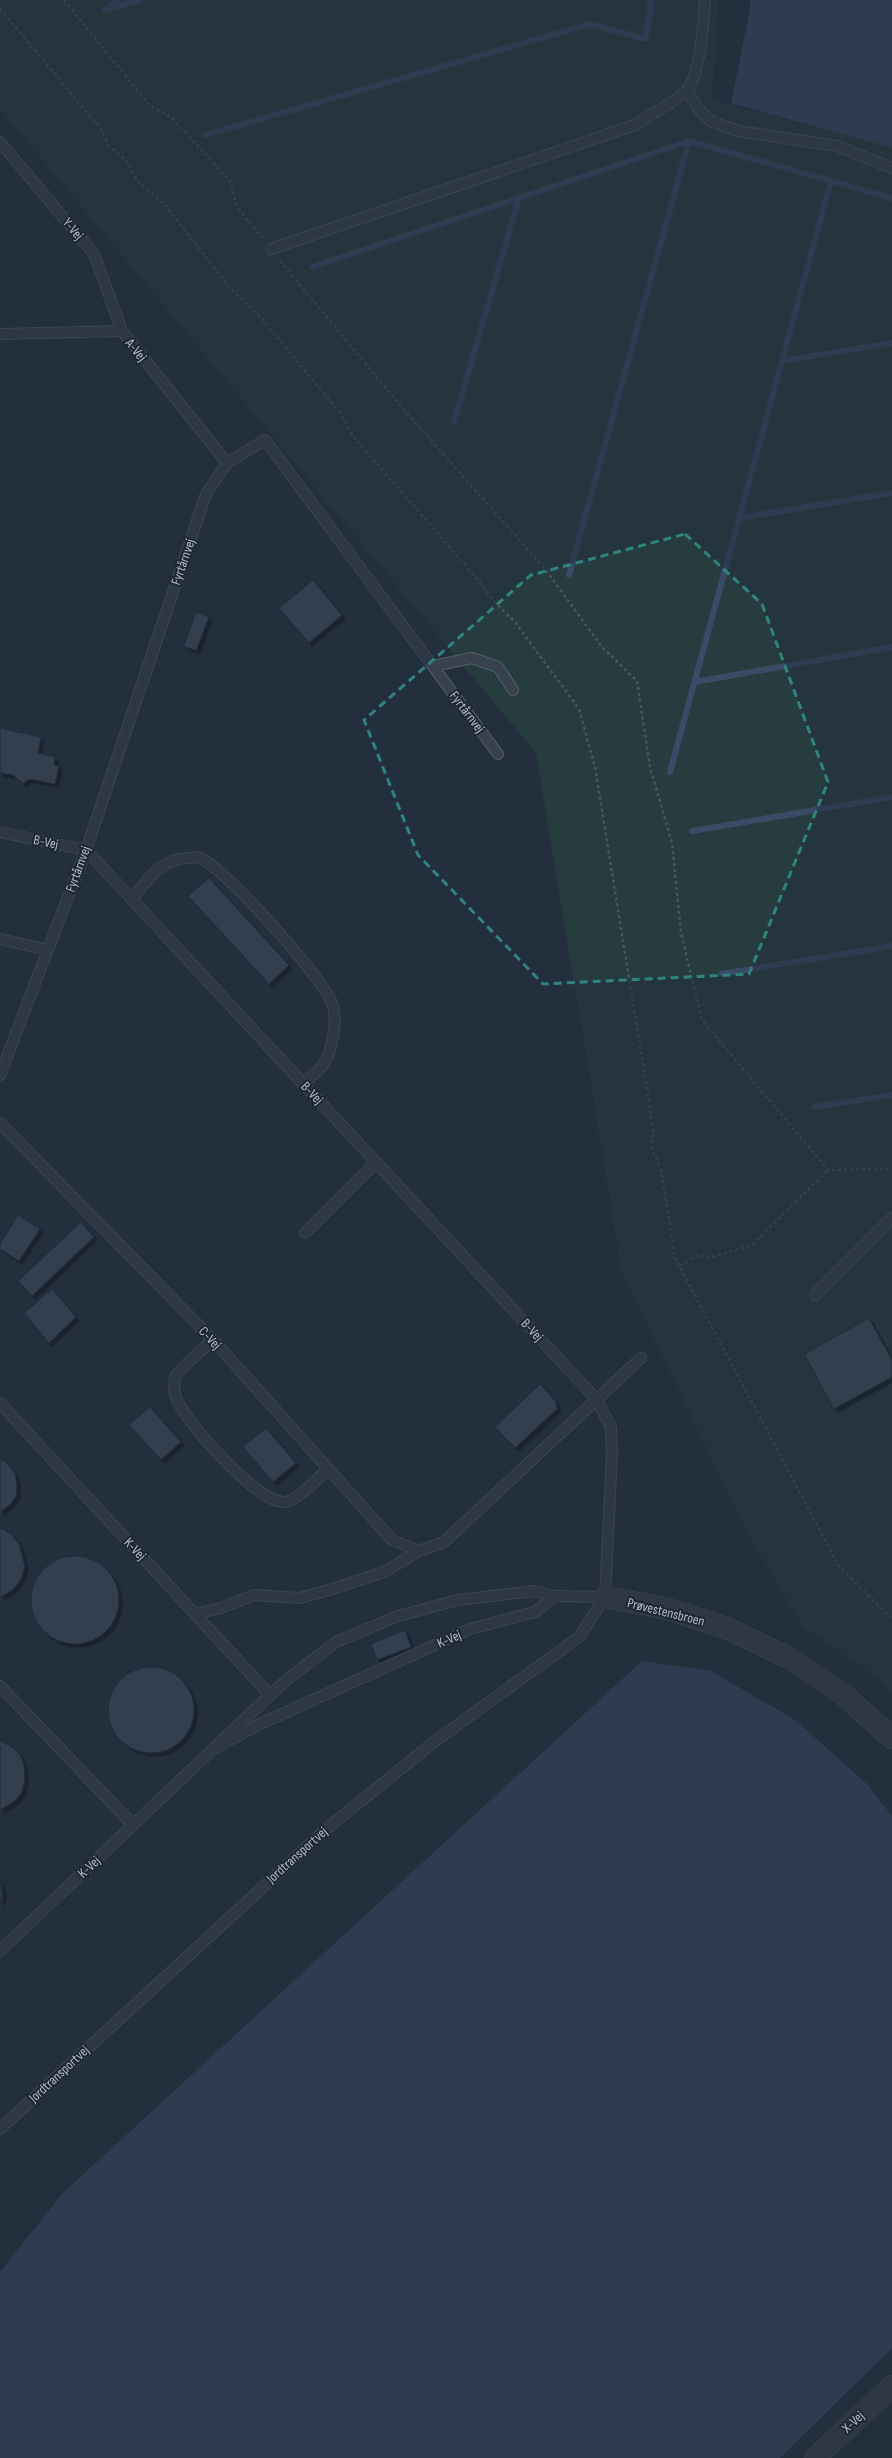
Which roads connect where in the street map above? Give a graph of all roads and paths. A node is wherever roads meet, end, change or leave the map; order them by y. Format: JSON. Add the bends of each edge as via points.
{"nodes":[{"id":1,"x":64,"y":0,"type":"edge"},
{"id":2,"x":705,"y":0,"type":"edge"},
{"id":3,"x":0,"y":9,"type":"edge"},
{"id":4,"x":687,"y":90,"type":"junction"},
{"id":5,"x":0,"y":142,"type":"edge"},
{"id":6,"x":892,"y":168,"type":"edge"},
{"id":7,"x":271,"y":249,"type":"junction"},
{"id":8,"x":122,"y":331,"type":"junction"},
{"id":9,"x":0,"y":334,"type":"edge"},
{"id":10,"x":227,"y":463,"type":"junction"},
{"id":11,"x":433,"y":666,"type":"junction"},
{"id":12,"x":513,"y":690,"type":"dead end"},
{"id":13,"x":498,"y":754,"type":"dead end"},
{"id":14,"x":0,"y":832,"type":"edge"},
{"id":15,"x":86,"y":850,"type":"junction"},
{"id":16,"x":132,"y":900,"type":"junction"},
{"id":17,"x":0,"y":938,"type":"edge"},
{"id":18,"x":48,"y":950,"type":"junction"},
{"id":19,"x":0,"y":1075,"type":"edge"},
{"id":20,"x":303,"y":1083,"type":"junction"},
{"id":21,"x":0,"y":1123,"type":"edge"},
{"id":22,"x":376,"y":1162,"type":"junction"},
{"id":23,"x":892,"y":1169,"type":"edge"},
{"id":24,"x":828,"y":1170,"type":"junction"},
{"id":25,"x":892,"y":1218,"type":"edge"},
{"id":26,"x":305,"y":1233,"type":"dead end"},
{"id":27,"x":680,"y":1266,"type":"junction"},
{"id":28,"x":815,"y":1295,"type":"dead end"},
{"id":29,"x":213,"y":1340,"type":"junction"},
{"id":30,"x":641,"y":1358,"type":"dead end"},
{"id":31,"x":597,"y":1400,"type":"junction"},
{"id":32,"x":0,"y":1403,"type":"edge"},
{"id":33,"x":328,"y":1469,"type":"junction"},
{"id":34,"x":419,"y":1551,"type":"junction"},
{"id":35,"x":555,"y":1596,"type":"junction"},
{"id":36,"x":605,"y":1597,"type":"junction"},
{"id":37,"x":195,"y":1614,"type":"junction"},
{"id":38,"x":892,"y":1618,"type":"edge"},
{"id":39,"x":0,"y":1686,"type":"edge"},
{"id":40,"x":270,"y":1695,"type":"junction"},
{"id":41,"x":892,"y":1738,"type":"edge"},
{"id":42,"x":213,"y":1749,"type":"junction"},
{"id":43,"x":133,"y":1825,"type":"junction"},
{"id":44,"x":0,"y":1951,"type":"edge"},
{"id":45,"x":0,"y":2129,"type":"edge"},
{"id":46,"x":892,"y":2386,"type":"edge"},
{"id":47,"x":815,"y":2458,"type":"edge"}],
"edges":[{"from":1,"to":7,"type":"path","via":[[150,106],[171,117],[230,181],[237,207]]},
{"from":2,"to":4,"type":"lane","via":[[703,31]]},
{"from":3,"to":27,"type":"path","via":[[101,129],[109,146],[125,159],[138,182],[166,206],[230,288],[262,319],[342,415],[352,435],[493,600],[515,622],[579,709],[595,767],[653,1127],[652,1149],[661,1170],[676,1258]]},
{"from":4,"to":6,"type":"lane","via":[[698,110],[711,121],[738,131],[838,146]]},
{"from":4,"to":7,"type":"lane","via":[[635,124]]},
{"from":5,"to":8,"type":"lane","name":"Y-Vej","via":[[94,254]]},
{"from":7,"to":24,"type":"path","via":[[400,405],[545,569],[602,647],[637,681],[650,767],[672,843],[681,933],[702,1020]]},
{"from":8,"to":9,"type":"lane","name":"A-Vej"},
{"from":8,"to":10,"type":"lane","name":"A-Vej"},
{"from":10,"to":11,"type":"lane","name":"Fyrtårnvej","via":[[265,440]]},
{"from":10,"to":15,"type":"lane","name":"Fyrtårnvej","via":[[206,494]]},
{"from":11,"to":12,"type":"lane","via":[[472,658],[498,667]]},
{"from":11,"to":13,"type":"lane","name":"Fyrtårnvej"},
{"from":14,"to":15,"type":"lane","name":"B-Vej"},
{"from":15,"to":16,"type":"lane","name":"B-Vej"},
{"from":15,"to":18,"type":"lane","name":"Fyrtårnvej"},
{"from":16,"to":20,"type":"lane","name":"B-Vej"},
{"from":16,"to":20,"type":"lane","via":[[158,868],[171,861],[199,857],[215,867],[280,935],[324,986],[333,1005],[334,1034],[326,1059]]},
{"from":17,"to":18,"type":"lane"},
{"from":18,"to":19,"type":"lane","name":"Fyrtårnvej"},
{"from":20,"to":22,"type":"lane","name":"B-Vej"},
{"from":21,"to":29,"type":"lane","name":"C-Vej"},
{"from":22,"to":26,"type":"lane"},
{"from":22,"to":31,"type":"lane","name":"B-Vej"},
{"from":23,"to":24,"type":"path"},
{"from":24,"to":27,"type":"path","via":[[752,1245],[709,1258],[697,1256]]},
{"from":25,"to":28,"type":"lane"},
{"from":27,"to":38,"type":"path","via":[[839,1566]]},
{"from":29,"to":33,"type":"lane","name":"C-Vej"},
{"from":29,"to":33,"type":"lane","via":[[176,1376],[174,1394],[189,1419],[227,1462],[249,1485],[264,1496],[286,1502],[297,1496]]},
{"from":30,"to":31,"type":"lane"},
{"from":31,"to":34,"type":"lane","via":[[562,1429],[444,1542]]},
{"from":31,"to":36,"type":"lane","via":[[611,1428],[612,1447]]},
{"from":32,"to":37,"type":"lane","name":"K-Vej"},
{"from":33,"to":34,"type":"lane","name":"C-Vej","via":[[392,1540]]},
{"from":34,"to":37,"type":"lane","via":[[384,1572],[313,1595],[299,1598],[254,1595],[221,1608]]},
{"from":35,"to":36,"type":"lane","name":"K-Vej"},
{"from":35,"to":40,"type":"lane","name":"K-Vej","via":[[533,1591],[458,1600],[398,1616],[336,1642]]},
{"from":35,"to":42,"type":"lane","name":"K-Vej","via":[[535,1612],[470,1629],[260,1724]]},
{"from":36,"to":41,"type":"street","name":"Prøvestensbroen","via":[[665,1608],[729,1629],[789,1658],[845,1696]]},
{"from":36,"to":45,"type":"lane","name":"Jordtransportvej","via":[[579,1637],[434,1742],[324,1830]]},
{"from":37,"to":40,"type":"lane","name":"K-Vej"},
{"from":39,"to":43,"type":"lane"},
{"from":40,"to":42,"type":"lane","name":"K-Vej"},
{"from":42,"to":43,"type":"lane","name":"K-Vej"},
{"from":43,"to":44,"type":"lane","name":"K-Vej"},
{"from":46,"to":47,"type":"street","name":"X-Vej"}]}
